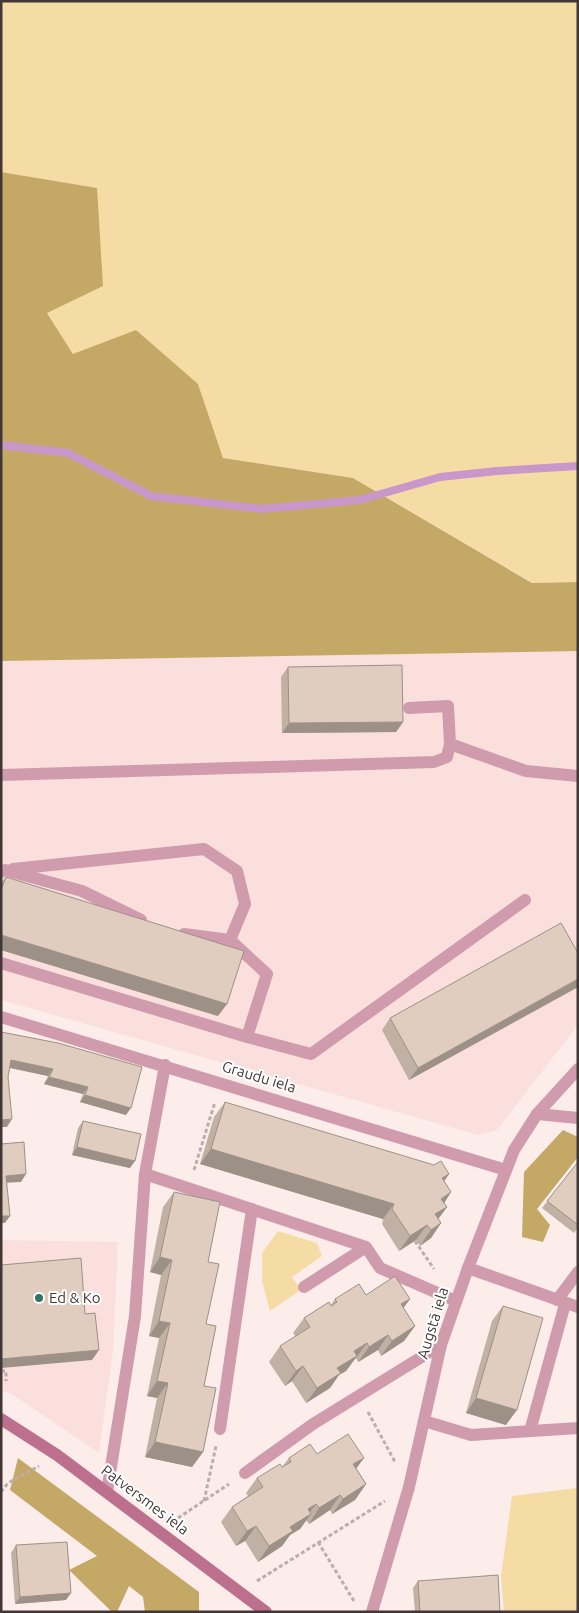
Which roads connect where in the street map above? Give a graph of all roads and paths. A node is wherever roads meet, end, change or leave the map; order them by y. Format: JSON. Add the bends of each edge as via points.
{"nodes":[{"id":1,"x":409,"y":708,"type":"dead end"},
{"id":2,"x":450,"y":744,"type":"junction"},
{"id":3,"x":1,"y":776,"type":"edge"},
{"id":4,"x":578,"y":776,"type":"edge"},
{"id":5,"x":3,"y":871,"type":"edge"},
{"id":6,"x":525,"y":900,"type":"dead end"},
{"id":7,"x":152,"y":924,"type":"edge"},
{"id":8,"x":171,"y":930,"type":"edge"},
{"id":9,"x":230,"y":940,"type":"junction"},
{"id":10,"x":1,"y":963,"type":"edge"},
{"id":11,"x":1,"y":1017,"type":"edge"},
{"id":12,"x":247,"y":1038,"type":"junction"},
{"id":13,"x":165,"y":1065,"type":"junction"},
{"id":14,"x":578,"y":1068,"type":"edge"},
{"id":15,"x":538,"y":1114,"type":"junction"},
{"id":16,"x":210,"y":1116,"type":"dead end"},
{"id":17,"x":578,"y":1118,"type":"edge"},
{"id":18,"x":506,"y":1170,"type":"junction"},
{"id":19,"x":145,"y":1174,"type":"junction"},
{"id":20,"x":189,"y":1188,"type":"junction"},
{"id":21,"x":252,"y":1209,"type":"junction"},
{"id":22,"x":366,"y":1247,"type":"junction"},
{"id":23,"x":468,"y":1268,"type":"junction"},
{"id":24,"x":578,"y":1272,"type":"edge"},
{"id":25,"x":304,"y":1286,"type":"dead end"},
{"id":26,"x":456,"y":1301,"type":"junction"},
{"id":27,"x":567,"y":1304,"type":"edge"},
{"id":28,"x":441,"y":1345,"type":"junction"},
{"id":29,"x":1,"y":1372,"type":"edge"},
{"id":30,"x":6,"y":1381,"type":"dead end"},
{"id":31,"x":359,"y":1395,"type":"junction"},
{"id":32,"x":1,"y":1419,"type":"edge"},
{"id":33,"x":424,"y":1421,"type":"junction"},
{"id":34,"x":578,"y":1428,"type":"edge"},
{"id":35,"x":220,"y":1429,"type":"joint"},
{"id":36,"x":530,"y":1431,"type":"junction"},
{"id":37,"x":57,"y":1455,"type":"junction"},
{"id":38,"x":245,"y":1473,"type":"dead end"},
{"id":39,"x":231,"y":1483,"type":"dead end"},
{"id":40,"x":409,"y":1487,"type":"junction"},
{"id":41,"x":1,"y":1492,"type":"edge"},
{"id":42,"x":107,"y":1492,"type":"junction"},
{"id":43,"x":204,"y":1501,"type":"junction"},
{"id":44,"x":178,"y":1518,"type":"dead end"},
{"id":45,"x":318,"y":1542,"type":"junction"},
{"id":46,"x":260,"y":1579,"type":"dead end"},
{"id":47,"x":356,"y":1604,"type":"dead end"},
{"id":48,"x":266,"y":1612,"type":"edge"},
{"id":49,"x":372,"y":1612,"type":"edge"}],
"edges":[{"from":1,"to":2,"type":"street","via":[[448,706]]},
{"from":2,"to":3,"type":"street","via":[[447,757],[434,762]]},
{"from":2,"to":4,"type":"street","via":[[526,771]]},
{"from":5,"to":7,"type":"street","via":[[82,891],[133,918]]},
{"from":5,"to":9,"type":"street","via":[[204,849],[237,871],[245,904]]},
{"from":6,"to":12,"type":"street","via":[[311,1054]]},
{"from":8,"to":9,"type":"street","via":[[190,936]]},
{"from":9,"to":12,"type":"street","via":[[267,974]]},
{"from":10,"to":12,"type":"street"},
{"from":11,"to":13,"type":"street","name":"Graudu iela"},
{"from":13,"to":18,"type":"street","name":"Graudu iela"},
{"from":13,"to":19,"type":"street"},
{"from":14,"to":15,"type":"street","name":"Augstā iela"},
{"from":15,"to":17,"type":"street"},
{"from":15,"to":18,"type":"street","name":"Augstā iela","via":[[514,1150]]},
{"from":16,"to":20,"type":"path"},
{"from":18,"to":23,"type":"street","name":"Augstā iela"},
{"from":19,"to":20,"type":"street"},
{"from":19,"to":42,"type":"street","via":[[135,1316]]},
{"from":20,"to":21,"type":"street"},
{"from":21,"to":22,"type":"street"},
{"from":21,"to":35,"type":"street"},
{"from":22,"to":25,"type":"street"},
{"from":22,"to":26,"type":"street","via":[[380,1268]]},
{"from":23,"to":26,"type":"street","name":"Augstā iela"},
{"from":23,"to":27,"type":"street"},
{"from":24,"to":27,"type":"street"},
{"from":26,"to":28,"type":"street","name":"Augstā iela"},
{"from":27,"to":36,"type":"street"},
{"from":28,"to":31,"type":"street"},
{"from":28,"to":33,"type":"street","name":"Augstā iela"},
{"from":29,"to":30,"type":"path","via":[[6,1371]]},
{"from":31,"to":38,"type":"street"},
{"from":31,"to":40,"type":"path"},
{"from":32,"to":37,"type":"street","name":"Patversmes iela"},
{"from":33,"to":36,"type":"street","via":[[471,1435]]},
{"from":33,"to":40,"type":"street","name":"Augstā iela"},
{"from":34,"to":36,"type":"street"},
{"from":35,"to":43,"type":"path"},
{"from":37,"to":41,"type":"path","via":[[8,1483]]},
{"from":37,"to":42,"type":"street","name":"Patversmes iela"},
{"from":39,"to":43,"type":"path"},
{"from":40,"to":45,"type":"path"},
{"from":40,"to":49,"type":"street","name":"Augstā iela"},
{"from":42,"to":48,"type":"street","name":"Patversmes iela"},
{"from":43,"to":44,"type":"path"},
{"from":45,"to":46,"type":"path"},
{"from":45,"to":47,"type":"path"}]}
